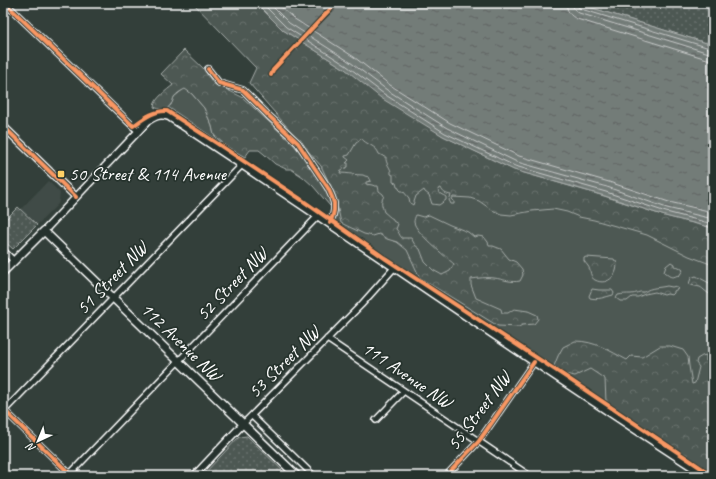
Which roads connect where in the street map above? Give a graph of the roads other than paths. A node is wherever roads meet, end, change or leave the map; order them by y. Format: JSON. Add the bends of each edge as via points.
{"nodes":[{"id":1,"x":5,"y":4,"type":"edge"},
{"id":2,"x":208,"y":69,"type":"dead end"},
{"id":3,"x":3,"y":126,"type":"edge"},
{"id":4,"x":138,"y":131,"type":"junction"},
{"id":5,"x":242,"y":165,"type":"junction"},
{"id":6,"x":76,"y":197,"type":"junction"},
{"id":7,"x":318,"y":216,"type":"junction"},
{"id":8,"x":330,"y":223,"type":"junction"},
{"id":9,"x":44,"y":230,"type":"junction"},
{"id":10,"x":3,"y":250,"type":"edge"},
{"id":11,"x":14,"y":260,"type":"junction"},
{"id":12,"x":394,"y":268,"type":"junction"},
{"id":13,"x":3,"y":272,"type":"edge"},
{"id":14,"x":113,"y":298,"type":"junction"},
{"id":15,"x":327,"y":339,"type":"junction"},
{"id":16,"x":178,"y":361,"type":"junction"},
{"id":17,"x":534,"y":362,"type":"junction"},
{"id":18,"x":404,"y":391,"type":"junction"},
{"id":19,"x":4,"y":410,"type":"edge"},
{"id":20,"x":252,"y":416,"type":"junction"},
{"id":21,"x":376,"y":420,"type":"dead end"},
{"id":22,"x":244,"y":424,"type":"junction"},
{"id":23,"x":479,"y":441,"type":"junction"},
{"id":24,"x":697,"y":474,"type":"edge"},
{"id":25,"x":70,"y":475,"type":"edge"},
{"id":26,"x":194,"y":476,"type":"edge"},
{"id":27,"x":297,"y":476,"type":"edge"},
{"id":28,"x":314,"y":476,"type":"edge"},
{"id":29,"x":446,"y":476,"type":"edge"},
{"id":30,"x":530,"y":476,"type":"edge"},
{"id":31,"x":706,"y":476,"type":"edge"}],
"edges":[{"from":1,"to":4,"type":"street"},
{"from":2,"to":8,"type":"street","via":[[219,84],[243,90],[298,143],[332,196],[334,210]]},
{"from":3,"to":6,"type":"street"},
{"from":4,"to":5,"type":"street","via":[[148,121],[163,115]]},
{"from":4,"to":6,"type":"street"},
{"from":5,"to":7,"type":"street"},
{"from":5,"to":14,"type":"street","name":"51 Street NW"},
{"from":6,"to":9,"type":"street"},
{"from":7,"to":8,"type":"street"},
{"from":7,"to":16,"type":"street","name":"52 Street NW"},
{"from":8,"to":12,"type":"street"},
{"from":9,"to":11,"type":"main road"},
{"from":9,"to":14,"type":"main road","name":"112 Avenue NW"},
{"from":10,"to":11,"type":"street"},
{"from":11,"to":13,"type":"main road"},
{"from":12,"to":15,"type":"street","name":"53 Street NW"},
{"from":12,"to":17,"type":"street"},
{"from":14,"to":16,"type":"main road","name":"112 Avenue NW"},
{"from":14,"to":19,"type":"street","name":"51 Street NW"},
{"from":15,"to":18,"type":"street","name":"111 Avenue NW"},
{"from":15,"to":20,"type":"street","name":"53 Street NW"},
{"from":16,"to":22,"type":"main road","name":"112 Avenue NW"},
{"from":16,"to":25,"type":"street","name":"52 Street NW"},
{"from":17,"to":23,"type":"street","name":"55 Street NW"},
{"from":17,"to":24,"type":"street"},
{"from":18,"to":21,"type":"street"},
{"from":18,"to":23,"type":"street","name":"111 Avenue NW"},
{"from":19,"to":25,"type":"street"},
{"from":20,"to":22,"type":"street","name":"53 Street NW"},
{"from":20,"to":28,"type":"street"},
{"from":22,"to":26,"type":"street","name":"53 Street NW"},
{"from":22,"to":27,"type":"main road","name":"112 Avenue NW"},
{"from":23,"to":29,"type":"street","name":"55 Street NW"},
{"from":23,"to":30,"type":"street","name":"111 Avenue NW"},
{"from":24,"to":31,"type":"street"}]}
